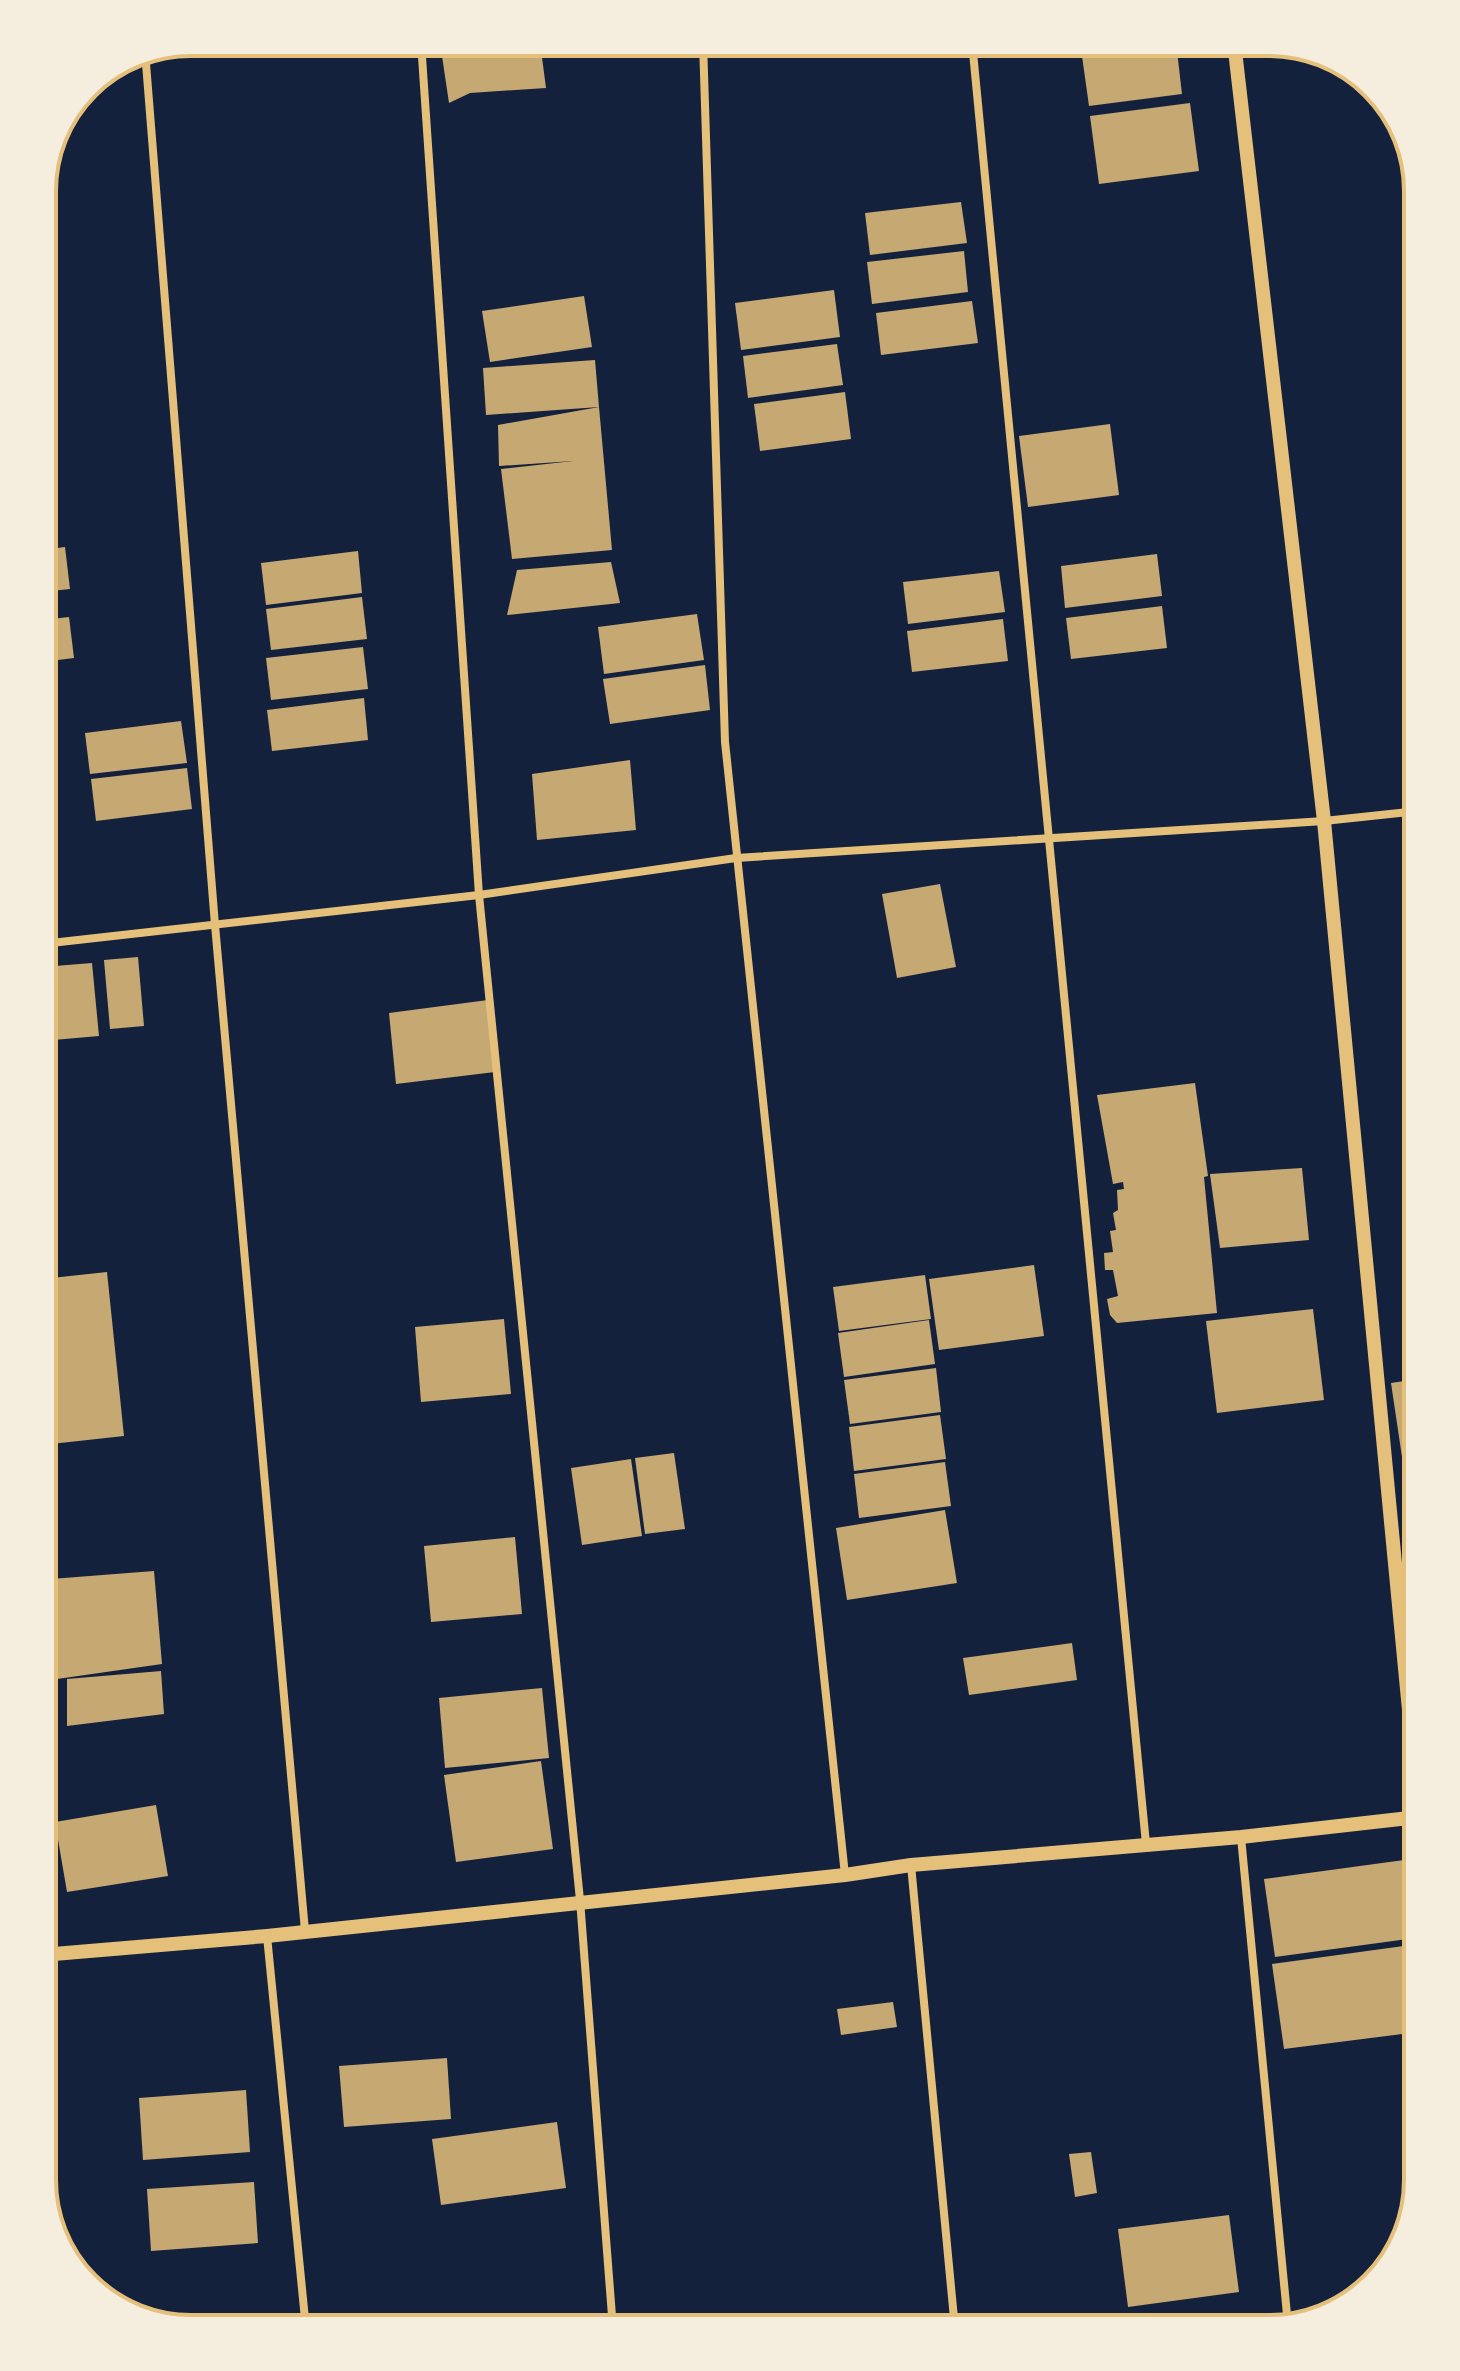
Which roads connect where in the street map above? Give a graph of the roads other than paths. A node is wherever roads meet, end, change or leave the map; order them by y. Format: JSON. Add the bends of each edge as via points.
{"nodes":[{"id":1,"x":422,"y":56,"type":"edge"},
{"id":2,"x":703,"y":56,"type":"edge"},
{"id":3,"x":973,"y":56,"type":"edge"},
{"id":4,"x":1236,"y":56,"type":"edge"},
{"id":5,"x":146,"y":64,"type":"edge"},
{"id":6,"x":1404,"y":812,"type":"edge"},
{"id":7,"x":1324,"y":821,"type":"junction"},
{"id":8,"x":1048,"y":841,"type":"junction"},
{"id":9,"x":736,"y":858,"type":"junction"},
{"id":10,"x":479,"y":895,"type":"junction"},
{"id":11,"x":215,"y":925,"type":"junction"},
{"id":12,"x":56,"y":942,"type":"edge"},
{"id":13,"x":1404,"y":1658,"type":"edge"},
{"id":14,"x":1404,"y":1819,"type":"edge"},
{"id":15,"x":1241,"y":1837,"type":"junction"},
{"id":16,"x":1146,"y":1844,"type":"junction"},
{"id":17,"x":911,"y":1865,"type":"junction"},
{"id":18,"x":845,"y":1875,"type":"junction"},
{"id":19,"x":580,"y":1900,"type":"junction"},
{"id":20,"x":305,"y":1931,"type":"junction"},
{"id":21,"x":267,"y":1936,"type":"junction"},
{"id":22,"x":56,"y":1949,"type":"edge"},
{"id":23,"x":1287,"y":2314,"type":"edge"},
{"id":24,"x":305,"y":2315,"type":"edge"},
{"id":25,"x":612,"y":2315,"type":"edge"},
{"id":26,"x":954,"y":2315,"type":"edge"}],
"edges":[{"from":1,"to":10,"type":"street"},
{"from":2,"to":9,"type":"street","via":[[725,742]]},
{"from":3,"to":8,"type":"street"},
{"from":4,"to":7,"type":"street"},
{"from":5,"to":11,"type":"street"},
{"from":6,"to":7,"type":"street"},
{"from":7,"to":8,"type":"street"},
{"from":7,"to":13,"type":"street"},
{"from":8,"to":9,"type":"street"},
{"from":8,"to":16,"type":"street"},
{"from":9,"to":10,"type":"street"},
{"from":9,"to":18,"type":"street"},
{"from":10,"to":11,"type":"street"},
{"from":10,"to":19,"type":"street"},
{"from":11,"to":12,"type":"street"},
{"from":11,"to":20,"type":"street"},
{"from":14,"to":15,"type":"street"},
{"from":15,"to":16,"type":"street"},
{"from":15,"to":23,"type":"street"},
{"from":16,"to":17,"type":"street"},
{"from":17,"to":18,"type":"street"},
{"from":17,"to":26,"type":"street"},
{"from":18,"to":19,"type":"street"},
{"from":19,"to":20,"type":"street"},
{"from":19,"to":25,"type":"street"},
{"from":20,"to":21,"type":"street"},
{"from":21,"to":22,"type":"street"},
{"from":21,"to":24,"type":"street"}]}
